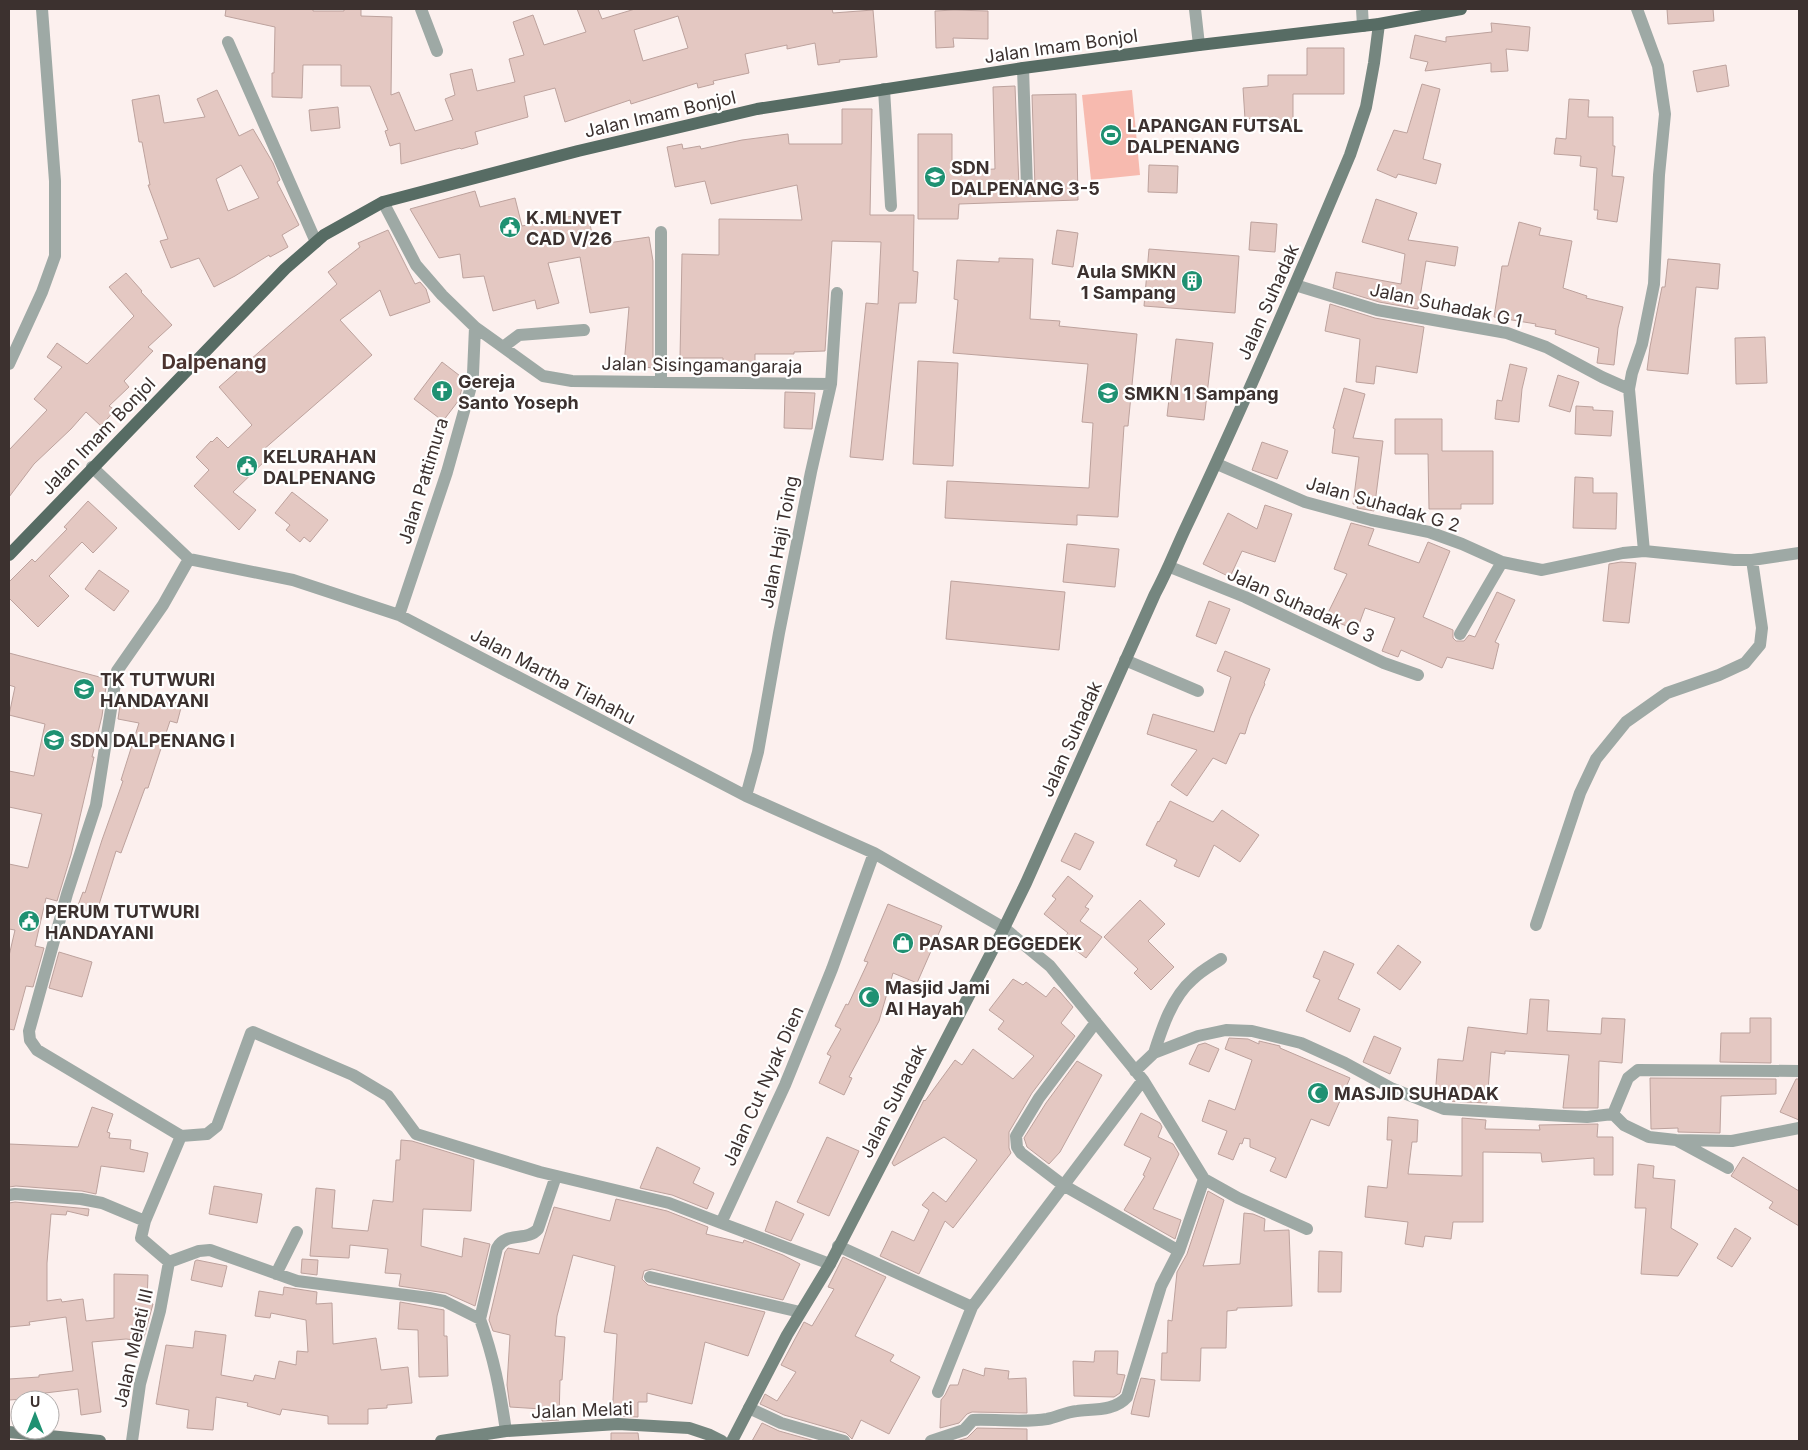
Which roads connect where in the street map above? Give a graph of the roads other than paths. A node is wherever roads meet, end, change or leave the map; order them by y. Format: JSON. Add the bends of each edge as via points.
{"nodes":[{"id":1,"x":42,"y":9,"type":"edge"},
{"id":2,"x":422,"y":9,"type":"edge"},
{"id":3,"x":1195,"y":9,"type":"edge"},
{"id":4,"x":1362,"y":9,"type":"edge"},
{"id":5,"x":1461,"y":9,"type":"edge"},
{"id":6,"x":1637,"y":9,"type":"edge"},
{"id":7,"x":1379,"y":24,"type":"junction"},
{"id":8,"x":1363,"y":26,"type":"junction"},
{"id":9,"x":228,"y":42,"type":"dead end"},
{"id":10,"x":1199,"y":45,"type":"junction"},
{"id":11,"x":437,"y":51,"type":"dead end"},
{"id":12,"x":1023,"y":68,"type":"junction"},
{"id":13,"x":884,"y":90,"type":"junction"},
{"id":14,"x":1027,"y":188,"type":"dead end"},
{"id":15,"x":383,"y":202,"type":"junction"},
{"id":16,"x":891,"y":206,"type":"dead end"},
{"id":17,"x":661,"y":232,"type":"dead end"},
{"id":18,"x":316,"y":242,"type":"junction"},
{"id":19,"x":1295,"y":285,"type":"junction"},
{"id":20,"x":837,"y":293,"type":"dead end"},
{"id":21,"x":475,"y":327,"type":"junction"},
{"id":22,"x":584,"y":330,"type":"dead end"},
{"id":23,"x":503,"y":347,"type":"junction"},
{"id":24,"x":9,"y":364,"type":"edge"},
{"id":25,"x":661,"y":382,"type":"junction"},
{"id":26,"x":831,"y":384,"type":"junction"},
{"id":27,"x":1629,"y":389,"type":"junction"},
{"id":28,"x":1217,"y":464,"type":"junction"},
{"id":29,"x":92,"y":466,"type":"junction"},
{"id":30,"x":1644,"y":551,"type":"junction"},
{"id":31,"x":1799,"y":553,"type":"edge"},
{"id":32,"x":9,"y":555,"type":"edge"},
{"id":33,"x":189,"y":559,"type":"junction"},
{"id":34,"x":1752,"y":560,"type":"junction"},
{"id":35,"x":1502,"y":562,"type":"junction"},
{"id":36,"x":1170,"y":567,"type":"junction"},
{"id":37,"x":399,"y":615,"type":"junction"},
{"id":38,"x":1460,"y":634,"type":"dead end"},
{"id":39,"x":1126,"y":660,"type":"junction"},
{"id":40,"x":1418,"y":675,"type":"dead end"},
{"id":41,"x":1198,"y":691,"type":"dead end"},
{"id":42,"x":746,"y":796,"type":"junction"},
{"id":43,"x":874,"y":853,"type":"junction"},
{"id":44,"x":1536,"y":925,"type":"dead end"},
{"id":45,"x":1004,"y":928,"type":"junction"},
{"id":46,"x":1221,"y":958,"type":"dead end"},
{"id":47,"x":1096,"y":1022,"type":"junction"},
{"id":48,"x":1154,"y":1054,"type":"junction"},
{"id":49,"x":1799,"y":1071,"type":"edge"},
{"id":50,"x":1139,"y":1075,"type":"junction"},
{"id":51,"x":1613,"y":1114,"type":"junction"},
{"id":52,"x":1799,"y":1128,"type":"edge"},
{"id":53,"x":181,"y":1136,"type":"junction"},
{"id":54,"x":1676,"y":1140,"type":"junction"},
{"id":55,"x":1728,"y":1168,"type":"dead end"},
{"id":56,"x":556,"y":1176,"type":"junction"},
{"id":57,"x":1204,"y":1179,"type":"junction"},
{"id":58,"x":1063,"y":1185,"type":"junction"},
{"id":59,"x":9,"y":1195,"type":"edge"},
{"id":60,"x":145,"y":1220,"type":"junction"},
{"id":61,"x":722,"y":1222,"type":"junction"},
{"id":62,"x":1307,"y":1229,"type":"dead end"},
{"id":63,"x":297,"y":1232,"type":"dead end"},
{"id":64,"x":838,"y":1246,"type":"junction"},
{"id":65,"x":1179,"y":1251,"type":"junction"},
{"id":66,"x":169,"y":1262,"type":"junction"},
{"id":67,"x":830,"y":1264,"type":"junction"},
{"id":68,"x":276,"y":1274,"type":"junction"},
{"id":69,"x":650,"y":1277,"type":"dead end"},
{"id":70,"x":972,"y":1307,"type":"junction"},
{"id":71,"x":800,"y":1312,"type":"junction"},
{"id":72,"x":480,"y":1319,"type":"junction"},
{"id":73,"x":938,"y":1392,"type":"dead end"},
{"id":74,"x":749,"y":1408,"type":"junction"},
{"id":75,"x":506,"y":1431,"type":"junction"},
{"id":76,"x":9,"y":1432,"type":"edge"},
{"id":77,"x":100,"y":1441,"type":"edge"},
{"id":78,"x":132,"y":1441,"type":"edge"},
{"id":79,"x":441,"y":1441,"type":"edge"},
{"id":80,"x":722,"y":1441,"type":"edge"},
{"id":81,"x":732,"y":1441,"type":"edge"},
{"id":82,"x":844,"y":1441,"type":"edge"},
{"id":83,"x":931,"y":1441,"type":"edge"}],
"edges":[{"from":1,"to":24,"type":"street","via":[[55,181],[54,256],[42,292]]},
{"from":2,"to":11,"type":"street"},
{"from":3,"to":10,"type":"street"},
{"from":4,"to":8,"type":"street"},
{"from":5,"to":7,"type":"main road","name":"Jalan Imam Bonjol"},
{"from":6,"to":27,"type":"street","via":[[1658,66],[1665,114],[1654,284]]},
{"from":7,"to":8,"type":"main road","name":"Jalan Imam Bonjol"},
{"from":7,"to":19,"type":"street","name":"Jalan Suhadak","via":[[1366,107],[1350,155]]},
{"from":8,"to":10,"type":"main road","name":"Jalan Imam Bonjol"},
{"from":9,"to":18,"type":"street"},
{"from":10,"to":12,"type":"main road","name":"Jalan Imam Bonjol"},
{"from":12,"to":13,"type":"main road","name":"Jalan Imam Bonjol"},
{"from":12,"to":14,"type":"street"},
{"from":13,"to":15,"type":"main road","name":"Jalan Imam Bonjol","via":[[757,109]]},
{"from":13,"to":16,"type":"street"},
{"from":15,"to":18,"type":"main road","name":"Jalan Imam Bonjol"},
{"from":15,"to":21,"type":"street","name":"Jalan Sisingamangaraja","via":[[416,265],[442,296]]},
{"from":17,"to":25,"type":"street"},
{"from":18,"to":29,"type":"main road","name":"Jalan Imam Bonjol","via":[[285,269]]},
{"from":19,"to":27,"type":"street","name":"Jalan Suhadak G 1","via":[[1377,310],[1507,333],[1546,347]]},
{"from":19,"to":28,"type":"street","name":"Jalan Suhadak"},
{"from":20,"to":26,"type":"street","name":"Jalan Haji Toing"},
{"from":21,"to":23,"type":"street","name":"Jalan Sisingamangaraja"},
{"from":21,"to":37,"type":"street","name":"Jalan Pattimura","via":[[470,390],[447,472]]},
{"from":22,"to":23,"type":"street","via":[[519,335]]},
{"from":23,"to":25,"type":"street","name":"Jalan Sisingamangaraja","via":[[543,376],[572,381]]},
{"from":25,"to":26,"type":"street","name":"Jalan Sisingamangaraja"},
{"from":26,"to":42,"type":"street","name":"Jalan Haji Toing","via":[[790,576],[758,752]]},
{"from":27,"to":30,"type":"street"},
{"from":28,"to":35,"type":"street","name":"Jalan Suhadak G 2","via":[[1305,502],[1429,532]]},
{"from":28,"to":36,"type":"street","name":"Jalan Suhadak"},
{"from":29,"to":32,"type":"main road","name":"Jalan Imam Bonjol"},
{"from":29,"to":33,"type":"street"},
{"from":30,"to":34,"type":"street"},
{"from":30,"to":35,"type":"street","name":"Jalan Suhadak G 2","via":[[1542,570]]},
{"from":31,"to":34,"type":"street"},
{"from":33,"to":37,"type":"street","name":"Jalan Martha Tiahahu","via":[[293,580]]},
{"from":33,"to":53,"type":"street","via":[[118,672],[96,805],[67,894],[29,1031],[30,1040],[37,1050]]},
{"from":34,"to":44,"type":"street","via":[[1762,628],[1760,645],[1745,663],[1719,676],[1668,693],[1626,722],[1596,759],[1580,793]]},
{"from":35,"to":38,"type":"street"},
{"from":36,"to":39,"type":"street","name":"Jalan Suhadak"},
{"from":36,"to":40,"type":"street","name":"Jalan Suhadak G 3","via":[[1245,597],[1384,663]]},
{"from":37,"to":42,"type":"street","name":"Jalan Martha Tiahahu"},
{"from":39,"to":41,"type":"street"},
{"from":39,"to":45,"type":"street","name":"Jalan Suhadak"},
{"from":42,"to":43,"type":"street","name":"Jalan Martha Tiahahu"},
{"from":43,"to":45,"type":"street","name":"Jalan Martha Tiahahu"},
{"from":43,"to":61,"type":"street","name":"Jalan Cut Nyak Dien","via":[[786,1085]]},
{"from":45,"to":47,"type":"street","name":"Jalan Martha Tiahahu","via":[[1050,966]]},
{"from":45,"to":64,"type":"street","name":"Jalan Suhadak"},
{"from":46,"to":48,"type":"street","via":[[1192,979],[1180,994],[1162,1029]]},
{"from":47,"to":50,"type":"street","name":"Jalan Martha Tiahahu"},
{"from":47,"to":58,"type":"street","via":[[1039,1098],[1016,1136],[1021,1153]]},
{"from":48,"to":50,"type":"street"},
{"from":48,"to":51,"type":"street","via":[[1208,1034],[1226,1030],[1252,1031],[1301,1043],[1391,1088],[1444,1109],[1572,1116]]},
{"from":49,"to":51,"type":"street","via":[[1638,1070],[1628,1078]]},
{"from":50,"to":57,"type":"street","name":"Jalan Martha Tiahahu"},
{"from":50,"to":58,"type":"street"},
{"from":51,"to":54,"type":"street","via":[[1624,1125],[1649,1137]]},
{"from":52,"to":54,"type":"street","via":[[1732,1141]]},
{"from":53,"to":56,"type":"street","via":[[207,1134],[217,1126],[253,1032],[353,1075],[388,1096],[416,1134]]},
{"from":53,"to":60,"type":"street"},
{"from":54,"to":55,"type":"street"},
{"from":56,"to":61,"type":"street","via":[[669,1203]]},
{"from":56,"to":72,"type":"street","via":[[534,1233],[499,1243]]},
{"from":57,"to":62,"type":"street"},
{"from":57,"to":65,"type":"street"},
{"from":58,"to":65,"type":"street"},
{"from":58,"to":70,"type":"street"},
{"from":59,"to":60,"type":"street","via":[[81,1199],[102,1203]]},
{"from":60,"to":66,"type":"street","via":[[141,1238]]},
{"from":61,"to":67,"type":"street"},
{"from":63,"to":68,"type":"street"},
{"from":64,"to":67,"type":"street","name":"Jalan Suhadak"},
{"from":64,"to":70,"type":"street"},
{"from":65,"to":83,"type":"street","via":[[1161,1286],[1124,1402],[1047,1419],[973,1420],[964,1430]]},
{"from":66,"to":68,"type":"street","via":[[210,1250]]},
{"from":66,"to":78,"type":"street","name":"Jalan Melati III","via":[[160,1311],[140,1384]]},
{"from":67,"to":71,"type":"street","name":"Jalan Suhadak"},
{"from":68,"to":72,"type":"street","via":[[297,1281],[444,1301]]},
{"from":69,"to":71,"type":"street"},
{"from":70,"to":73,"type":"street"},
{"from":71,"to":74,"type":"street","name":"Jalan Suhadak"},
{"from":72,"to":75,"type":"street","via":[[499,1382]]},
{"from":74,"to":81,"type":"street","name":"Jalan Suhadak"},
{"from":74,"to":82,"type":"street","via":[[781,1423]]},
{"from":75,"to":79,"type":"street","name":"Jalan Melati"},
{"from":75,"to":80,"type":"street","name":"Jalan Melati","via":[[618,1424],[689,1428]]},
{"from":76,"to":77,"type":"street"}]}
